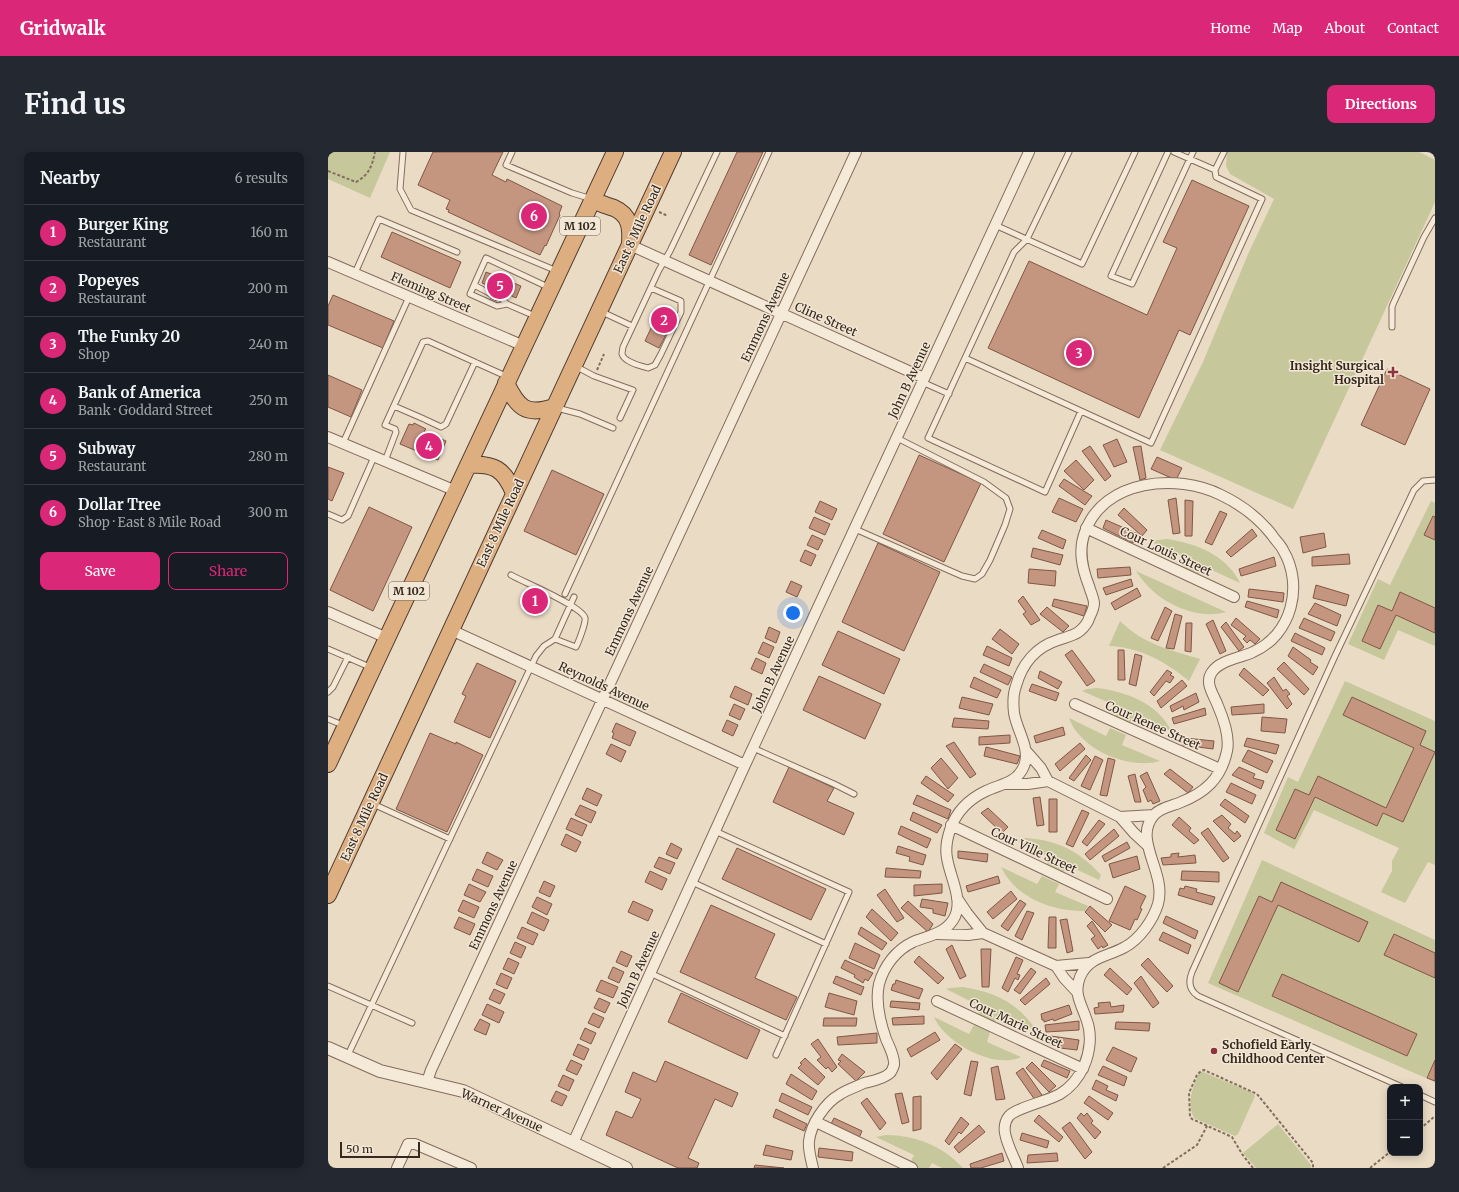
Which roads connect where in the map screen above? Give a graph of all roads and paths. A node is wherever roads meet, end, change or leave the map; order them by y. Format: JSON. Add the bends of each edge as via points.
{"nodes":[{"id":1,"x":375,"y":152,"type":"edge"},
{"id":2,"x":403,"y":152,"type":"edge"},
{"id":3,"x":512,"y":152,"type":"edge"},
{"id":4,"x":615,"y":152,"type":"edge"},
{"id":5,"x":673,"y":152,"type":"edge"},
{"id":6,"x":716,"y":152,"type":"edge"},
{"id":7,"x":769,"y":152,"type":"edge"},
{"id":8,"x":856,"y":152,"type":"edge"},
{"id":9,"x":1029,"y":152,"type":"edge"},
{"id":10,"x":1069,"y":152,"type":"edge"},
{"id":11,"x":1135,"y":152,"type":"edge"},
{"id":12,"x":1168,"y":152,"type":"edge"},
{"id":13,"x":1174,"y":152,"type":"edge"},
{"id":14,"x":1193,"y":152,"type":"edge"},
{"id":15,"x":1224,"y":152,"type":"edge"},
{"id":16,"x":1190,"y":159,"type":"junction"},
{"id":17,"x":1216,"y":170,"type":"junction"},
{"id":18,"x":328,"y":171,"type":"edge"},
{"id":19,"x":592,"y":199,"type":"junction"},
{"id":20,"x":664,"y":214,"type":"dead end"},
{"id":21,"x":668,"y":216,"type":"dead end"},
{"id":22,"x":1435,"y":218,"type":"edge"},
{"id":23,"x":995,"y":225,"type":"junction"},
{"id":24,"x":1435,"y":225,"type":"edge"},
{"id":25,"x":1428,"y":230,"type":"junction"},
{"id":26,"x":1027,"y":239,"type":"junction"},
{"id":27,"x":630,"y":245,"type":"junction"},
{"id":28,"x":457,"y":252,"type":"dead end"},
{"id":29,"x":328,"y":262,"type":"edge"},
{"id":30,"x":665,"y":262,"type":"junction"},
{"id":31,"x":558,"y":272,"type":"junction"},
{"id":32,"x":355,"y":273,"type":"junction"},
{"id":33,"x":709,"y":281,"type":"junction"},
{"id":34,"x":474,"y":285,"type":"junction"},
{"id":35,"x":551,"y":288,"type":"junction"},
{"id":36,"x":651,"y":288,"type":"junction"},
{"id":37,"x":491,"y":294,"type":"dead end"},
{"id":38,"x":409,"y":297,"type":"junction"},
{"id":39,"x":500,"y":297,"type":"dead end"},
{"id":40,"x":507,"y":304,"type":"junction"},
{"id":41,"x":599,"y":311,"type":"junction"},
{"id":42,"x":782,"y":314,"type":"junction"},
{"id":43,"x":537,"y":317,"type":"junction"},
{"id":44,"x":632,"y":326,"type":"junction"},
{"id":45,"x":1392,"y":327,"type":"dead end"},
{"id":46,"x":524,"y":346,"type":"junction"},
{"id":47,"x":604,"y":354,"type":"dead end"},
{"id":48,"x":965,"y":358,"type":"junction"},
{"id":49,"x":475,"y":362,"type":"junction"},
{"id":50,"x":574,"y":366,"type":"junction"},
{"id":51,"x":594,"y":376,"type":"junction"},
{"id":52,"x":508,"y":380,"type":"junction"},
{"id":53,"x":923,"y":380,"type":"junction"},
{"id":54,"x":949,"y":394,"type":"junction"},
{"id":55,"x":394,"y":406,"type":"junction"},
{"id":56,"x":554,"y":407,"type":"junction"},
{"id":57,"x":1081,"y":411,"type":"junction"},
{"id":58,"x":620,"y":418,"type":"dead end"},
{"id":59,"x":613,"y":428,"type":"dead end"},
{"id":60,"x":328,"y":437,"type":"edge"},
{"id":61,"x":897,"y":438,"type":"junction"},
{"id":62,"x":343,"y":443,"type":"junction"},
{"id":63,"x":374,"y":457,"type":"junction"},
{"id":64,"x":385,"y":461,"type":"junction"},
{"id":65,"x":468,"y":465,"type":"junction"},
{"id":66,"x":1435,"y":480,"type":"edge"},
{"id":67,"x":456,"y":491,"type":"junction"},
{"id":68,"x":514,"y":493,"type":"junction"},
{"id":69,"x":328,"y":514,"type":"edge"},
{"id":70,"x":1086,"y":528,"type":"junction"},
{"id":71,"x":855,"y":529,"type":"junction"},
{"id":72,"x":510,"y":575,"type":"dead end"},
{"id":73,"x":565,"y":594,"type":"dead end"},
{"id":74,"x":574,"y":597,"type":"dead end"},
{"id":75,"x":1234,"y":597,"type":"dead end"},
{"id":76,"x":571,"y":604,"type":"junction"},
{"id":77,"x":328,"y":612,"type":"edge"},
{"id":78,"x":451,"y":630,"type":"junction"},
{"id":79,"x":387,"y":638,"type":"junction"},
{"id":80,"x":555,"y":639,"type":"junction"},
{"id":81,"x":328,"y":649,"type":"edge"},
{"id":82,"x":348,"y":657,"type":"junction"},
{"id":83,"x":532,"y":666,"type":"junction"},
{"id":84,"x":373,"y":669,"type":"junction"},
{"id":85,"x":328,"y":692,"type":"edge"},
{"id":86,"x":602,"y":700,"type":"junction"},
{"id":87,"x":1075,"y":704,"type":"dead end"},
{"id":88,"x":328,"y":719,"type":"edge"},
{"id":89,"x":346,"y":726,"type":"junction"},
{"id":90,"x":753,"y":748,"type":"junction"},
{"id":91,"x":1027,"y":752,"type":"junction"},
{"id":92,"x":328,"y":764,"type":"edge"},
{"id":93,"x":745,"y":765,"type":"junction"},
{"id":94,"x":1220,"y":769,"type":"junction"},
{"id":95,"x":1048,"y":781,"type":"junction"},
{"id":96,"x":1005,"y":784,"type":"junction"},
{"id":97,"x":854,"y":794,"type":"dead end"},
{"id":98,"x":371,"y":803,"type":"junction"},
{"id":99,"x":1154,"y":815,"type":"junction"},
{"id":100,"x":1120,"y":817,"type":"junction"},
{"id":101,"x":951,"y":825,"type":"junction"},
{"id":102,"x":715,"y":831,"type":"junction"},
{"id":103,"x":450,"y":840,"type":"junction"},
{"id":104,"x":1147,"y":844,"type":"junction"},
{"id":105,"x":692,"y":882,"type":"junction"},
{"id":106,"x":328,"y":895,"type":"edge"},
{"id":107,"x":958,"y":898,"type":"junction"},
{"id":108,"x":1107,"y":899,"type":"dead end"},
{"id":109,"x":983,"y":933,"type":"junction"},
{"id":110,"x":935,"y":934,"type":"junction"},
{"id":111,"x":826,"y":944,"type":"junction"},
{"id":112,"x":1090,"y":963,"type":"junction"},
{"id":113,"x":1056,"y":966,"type":"junction"},
{"id":114,"x":650,"y":973,"type":"junction"},
{"id":115,"x":328,"y":986,"type":"edge"},
{"id":116,"x":1077,"y":992,"type":"junction"},
{"id":117,"x":937,"y":1001,"type":"dead end"},
{"id":118,"x":372,"y":1005,"type":"junction"},
{"id":119,"x":412,"y":1023,"type":"dead end"},
{"id":120,"x":785,"y":1036,"type":"junction"},
{"id":121,"x":328,"y":1048,"type":"edge"},
{"id":122,"x":776,"y":1055,"type":"dead end"},
{"id":123,"x":347,"y":1057,"type":"junction"},
{"id":124,"x":1083,"y":1069,"type":"junction"},
{"id":125,"x":427,"y":1082,"type":"junction"},
{"id":126,"x":1395,"y":1084,"type":"edge"},
{"id":127,"x":1423,"y":1096,"type":"edge"},
{"id":128,"x":1435,"y":1102,"type":"edge"},
{"id":129,"x":1435,"y":1116,"type":"edge"},
{"id":130,"x":816,"y":1122,"type":"junction"},
{"id":131,"x":1207,"y":1126,"type":"junction"},
{"id":132,"x":1423,"y":1126,"type":"edge"},
{"id":133,"x":573,"y":1142,"type":"junction"},
{"id":134,"x":1387,"y":1154,"type":"edge"},
{"id":135,"x":456,"y":1165,"type":"edge"},
{"id":136,"x":397,"y":1168,"type":"edge"},
{"id":137,"x":471,"y":1168,"type":"edge"},
{"id":138,"x":626,"y":1168,"type":"edge"},
{"id":139,"x":813,"y":1168,"type":"edge"},
{"id":140,"x":912,"y":1168,"type":"edge"},
{"id":141,"x":1018,"y":1168,"type":"edge"},
{"id":142,"x":1163,"y":1168,"type":"edge"},
{"id":143,"x":1253,"y":1168,"type":"edge"},
{"id":144,"x":1313,"y":1168,"type":"edge"},
{"id":145,"x":1370,"y":1168,"type":"edge"}],
"edges":[{"from":1,"to":18,"type":"path","via":[[366,175],[356,182]]},
{"from":2,"to":31,"type":"lane","via":[[400,189],[411,210]]},
{"from":3,"to":19,"type":"lane","via":[[506,165]]},
{"from":4,"to":19,"type":"highway","number":"M 102"},
{"from":5,"to":27,"type":"highway","name":"East 8 Mile Road"},
{"from":6,"to":30,"type":"lane"},
{"from":7,"to":33,"type":"lane"},
{"from":8,"to":42,"type":"street","name":"Emmons Avenue"},
{"from":9,"to":23,"type":"street","name":"John B Avenue"},
{"from":10,"to":26,"type":"lane"},
{"from":11,"to":26,"type":"lane","via":[[1082,264]]},
{"from":12,"to":16,"type":"lane","via":[[1111,276],[1132,284]]},
{"from":13,"to":16,"type":"lane"},
{"from":14,"to":16,"type":"lane"},
{"from":15,"to":17,"type":"lane"},
{"from":16,"to":17,"type":"lane"},
{"from":17,"to":57,"type":"lane","via":[[1216,177],[1262,200],[1151,443]]},
{"from":19,"to":27,"type":"highway","via":[[614,208],[626,218],[630,225]]},
{"from":19,"to":31,"type":"highway","number":"M 102"},
{"from":20,"to":21,"type":"path"},
{"from":22,"to":25,"type":"lane"},
{"from":23,"to":26,"type":"lane"},
{"from":23,"to":53,"type":"street","name":"John B Avenue"},
{"from":24,"to":25,"type":"lane"},
{"from":25,"to":45,"type":"lane","via":[[1392,307]]},
{"from":26,"to":48,"type":"lane","via":[[1014,252]]},
{"from":27,"to":30,"type":"street","name":"Cline Street"},
{"from":27,"to":41,"type":"highway","name":"East 8 Mile Road"},
{"from":28,"to":32,"type":"lane","via":[[379,219]]},
{"from":29,"to":32,"type":"street","name":"Fleming Street"},
{"from":30,"to":33,"type":"street","name":"Cline Street"},
{"from":30,"to":36,"type":"lane"},
{"from":31,"to":35,"type":"highway","number":"M 102"},
{"from":32,"to":38,"type":"street","name":"Fleming Street"},
{"from":33,"to":42,"type":"street","name":"Cline Street"},
{"from":33,"to":73,"type":"lane"},
{"from":34,"to":35,"type":"lane","via":[[486,258]]},
{"from":34,"to":37,"type":"lane"},
{"from":34,"to":40,"type":"lane","via":[[470,294],[497,306]]},
{"from":35,"to":43,"type":"highway","number":"M 102"},
{"from":36,"to":44,"type":"lane"},
{"from":36,"to":44,"type":"lane","via":[[680,301],[681,312],[655,365],[648,368],[630,362],[622,353]]},
{"from":38,"to":46,"type":"street","name":"Fleming Street"},
{"from":38,"to":62,"type":"lane"},
{"from":39,"to":40,"type":"lane"},
{"from":40,"to":43,"type":"lane"},
{"from":41,"to":44,"type":"lane"},
{"from":41,"to":50,"type":"highway","name":"East 8 Mile Road"},
{"from":42,"to":53,"type":"street","name":"Cline Street"},
{"from":42,"to":86,"type":"street","name":"Emmons Avenue"},
{"from":43,"to":46,"type":"highway","number":"M 102"},
{"from":46,"to":52,"type":"highway","number":"M 102"},
{"from":47,"to":51,"type":"path"},
{"from":48,"to":54,"type":"lane"},
{"from":48,"to":57,"type":"lane"},
{"from":49,"to":52,"type":"lane"},
{"from":49,"to":55,"type":"lane","via":[[446,424],[441,427]]},
{"from":49,"to":55,"type":"lane","via":[[428,341],[423,342]]},
{"from":50,"to":51,"type":"lane"},
{"from":50,"to":56,"type":"highway","name":"East 8 Mile Road"},
{"from":51,"to":58,"type":"lane","via":[[633,390]]},
{"from":52,"to":56,"type":"highway","via":[[517,402],[529,411],[537,412]]},
{"from":52,"to":65,"type":"highway","number":"M 102"},
{"from":53,"to":54,"type":"lane"},
{"from":53,"to":61,"type":"street","name":"John B Avenue"},
{"from":54,"to":57,"type":"lane","via":[[928,438],[1045,492]]},
{"from":55,"to":64,"type":"lane","via":[[385,425],[396,432]]},
{"from":56,"to":59,"type":"lane","via":[[580,414]]},
{"from":56,"to":68,"type":"highway","name":"East 8 Mile Road"},
{"from":60,"to":62,"type":"street"},
{"from":61,"to":71,"type":"street","name":"John B Avenue"},
{"from":61,"to":71,"type":"lane","via":[[984,482],[1006,498],[1010,509],[990,560],[982,574],[975,579],[962,576]]},
{"from":62,"to":63,"type":"street"},
{"from":63,"to":64,"type":"street"},
{"from":63,"to":69,"type":"lane","via":[[348,516],[342,520]]},
{"from":64,"to":67,"type":"street"},
{"from":65,"to":67,"type":"highway","number":"M 102"},
{"from":65,"to":68,"type":"highway","via":[[494,467],[510,482]]},
{"from":66,"to":126,"type":"lane","via":[[1423,481],[1414,490],[1189,981],[1191,990],[1198,996]]},
{"from":67,"to":79,"type":"highway","number":"M 102"},
{"from":68,"to":78,"type":"highway","name":"East 8 Mile Road"},
{"from":70,"to":75,"type":"street","name":"Cour Louis Street"},
{"from":70,"to":91,"type":"street","via":[[1081,551],[1082,565],[1093,598],[1092,612],[1080,632],[1046,645],[1036,652],[1026,663],[1016,683],[1013,710]]},
{"from":70,"to":94,"type":"street","via":[[1104,504],[1121,492],[1137,486],[1162,483],[1218,493],[1256,517],[1283,550],[1292,571],[1294,591],[1285,623],[1275,638],[1258,650],[1222,663],[1209,677],[1210,689],[1219,708],[1228,742]]},
{"from":71,"to":90,"type":"street","name":"John B Avenue"},
{"from":72,"to":76,"type":"lane"},
{"from":74,"to":76,"type":"lane"},
{"from":76,"to":80,"type":"lane"},
{"from":76,"to":80,"type":"lane","via":[[585,619],[577,646]]},
{"from":77,"to":79,"type":"street"},
{"from":78,"to":83,"type":"street","name":"Reynolds Avenue"},
{"from":78,"to":98,"type":"highway","name":"East 8 Mile Road"},
{"from":79,"to":84,"type":"highway","number":"M 102"},
{"from":80,"to":83,"type":"lane","via":[[540,650]]},
{"from":81,"to":82,"type":"lane"},
{"from":82,"to":84,"type":"lane"},
{"from":82,"to":85,"type":"lane"},
{"from":83,"to":86,"type":"street","name":"Reynolds Avenue"},
{"from":83,"to":103,"type":"lane"},
{"from":84,"to":89,"type":"highway","number":"M 102"},
{"from":86,"to":93,"type":"street","name":"Reynolds Avenue"},
{"from":86,"to":125,"type":"street","name":"Emmons Avenue"},
{"from":87,"to":94,"type":"street","name":"Cour Renee Street"},
{"from":88,"to":89,"type":"lane"},
{"from":89,"to":92,"type":"highway","number":"M 102"},
{"from":90,"to":93,"type":"street","name":"John B Avenue"},
{"from":90,"to":97,"type":"lane"},
{"from":91,"to":95,"type":"street"},
{"from":91,"to":96,"type":"street","via":[[1019,775]]},
{"from":93,"to":102,"type":"street","name":"John B Avenue"},
{"from":94,"to":99,"type":"street","via":[[1204,791],[1166,807]]},
{"from":95,"to":96,"type":"street"},
{"from":95,"to":100,"type":"street"},
{"from":96,"to":101,"type":"street","via":[[987,790],[970,800]]},
{"from":98,"to":103,"type":"lane"},
{"from":98,"to":106,"type":"highway","name":"East 8 Mile Road"},
{"from":99,"to":100,"type":"street"},
{"from":99,"to":104,"type":"street","via":[[1148,827]]},
{"from":100,"to":104,"type":"street"},
{"from":101,"to":107,"type":"street","via":[[946,848],[947,859]]},
{"from":101,"to":108,"type":"street","name":"Cour Ville Street"},
{"from":102,"to":105,"type":"street","name":"John B Avenue"},
{"from":102,"to":111,"type":"lane","via":[[849,892]]},
{"from":103,"to":118,"type":"lane"},
{"from":104,"to":112,"type":"street","via":[[1160,888],[1158,904],[1140,936],[1125,947]]},
{"from":105,"to":111,"type":"lane"},
{"from":105,"to":114,"type":"street","name":"John B Avenue"},
{"from":107,"to":109,"type":"street"},
{"from":107,"to":110,"type":"street","via":[[958,909],[951,923]]},
{"from":109,"to":110,"type":"street"},
{"from":109,"to":113,"type":"street"},
{"from":110,"to":130,"type":"street","via":[[900,950],[889,963],[879,985],[878,1007],[893,1058],[893,1070],[887,1076],[836,1096]]},
{"from":111,"to":120,"type":"lane"},
{"from":112,"to":113,"type":"street"},
{"from":112,"to":116,"type":"street","via":[[1078,982]]},
{"from":113,"to":116,"type":"street"},
{"from":114,"to":120,"type":"lane"},
{"from":114,"to":133,"type":"street","name":"John B Avenue"},
{"from":115,"to":118,"type":"lane"},
{"from":116,"to":124,"type":"street","via":[[1090,1033],[1088,1055]]},
{"from":117,"to":124,"type":"street","name":"Cour Marie Street"},
{"from":118,"to":119,"type":"lane"},
{"from":118,"to":123,"type":"lane"},
{"from":120,"to":122,"type":"lane"},
{"from":121,"to":123,"type":"street","name":"Warner Avenue"},
{"from":123,"to":125,"type":"street","name":"Warner Avenue","via":[[380,1071]]},
{"from":124,"to":141,"type":"street","via":[[1076,1080],[1061,1094],[1014,1112],[1008,1117],[1005,1134]]},
{"from":125,"to":133,"type":"street","name":"Warner Avenue","via":[[463,1091]]},
{"from":127,"to":128,"type":"lane"},
{"from":129,"to":132,"type":"path"},
{"from":130,"to":139,"type":"street","via":[[809,1142]]},
{"from":130,"to":140,"type":"street"},
{"from":131,"to":142,"type":"path","via":[[1197,1146]]},
{"from":131,"to":143,"type":"path","via":[[1232,1137]]},
{"from":131,"to":144,"type":"path","via":[[1190,1117],[1189,1094],[1201,1070],[1257,1094],[1313,1163]]},
{"from":133,"to":138,"type":"street","name":"Warner Avenue"},
{"from":134,"to":145,"type":"path"},
{"from":135,"to":136,"type":"street","via":[[415,1144],[408,1144]]},
{"from":135,"to":137,"type":"street"}]}
